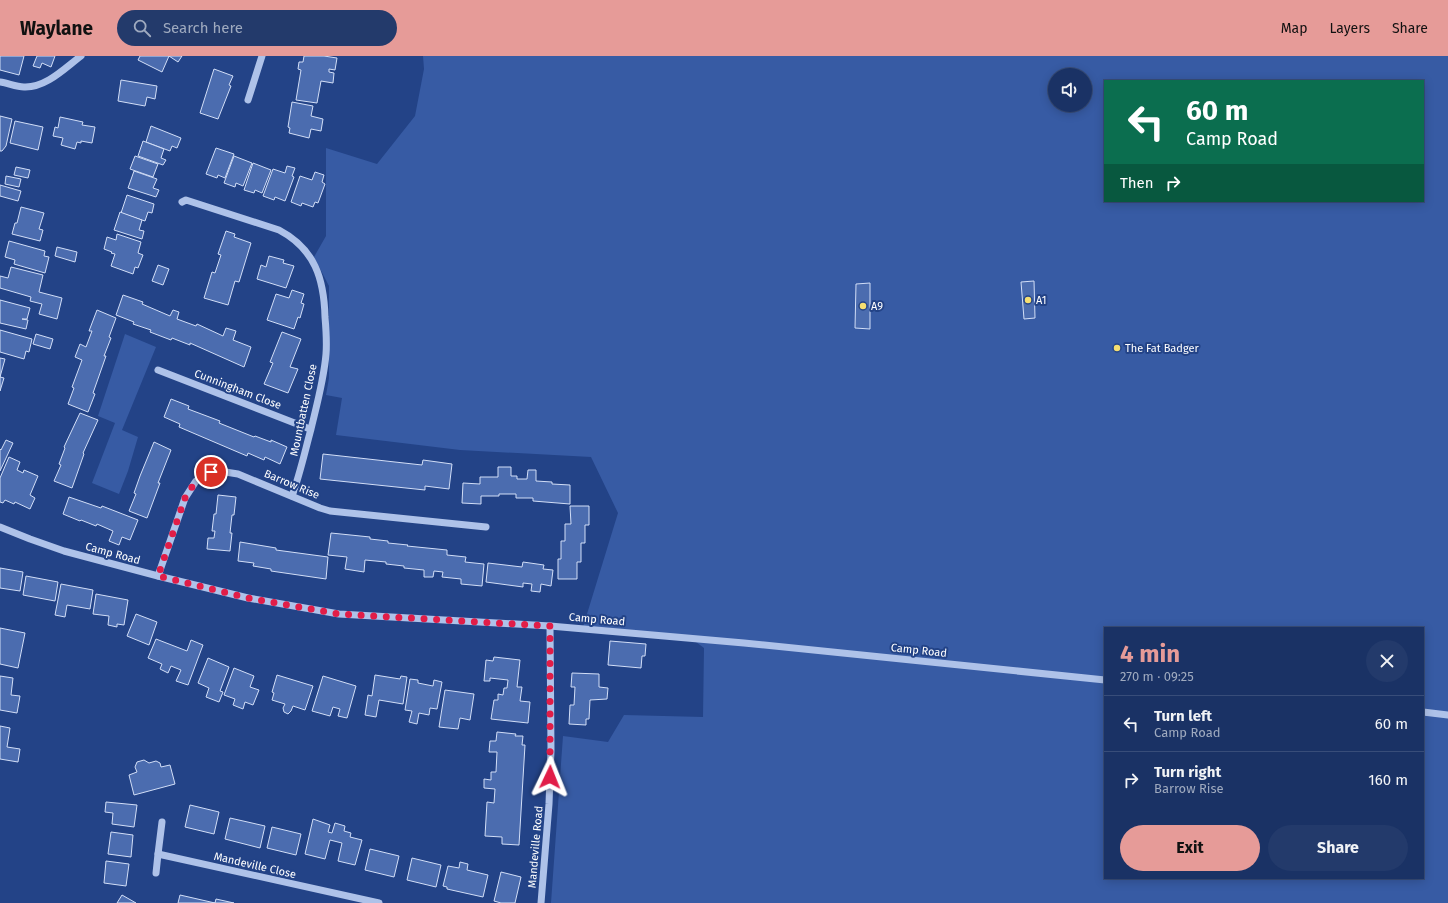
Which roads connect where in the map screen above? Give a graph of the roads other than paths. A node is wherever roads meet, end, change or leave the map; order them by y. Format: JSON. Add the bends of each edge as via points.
{"nodes":[{"id":1,"x":81,"y":56,"type":"edge"},
{"id":2,"x":262,"y":56,"type":"edge"},
{"id":3,"x":0,"y":82,"type":"edge"},
{"id":4,"x":248,"y":100,"type":"dead end"},
{"id":5,"x":182,"y":202,"type":"dead end"},
{"id":6,"x":158,"y":370,"type":"dead end"},
{"id":7,"x":310,"y":430,"type":"junction"},
{"id":8,"x":292,"y":496,"type":"junction"},
{"id":9,"x":0,"y":527,"type":"edge"},
{"id":10,"x":486,"y":527,"type":"dead end"},
{"id":11,"x":158,"y":576,"type":"junction"},
{"id":12,"x":550,"y":626,"type":"junction"},
{"id":13,"x":1104,"y":680,"type":"edge"},
{"id":14,"x":1424,"y":712,"type":"edge"},
{"id":15,"x":1448,"y":715,"type":"edge"},
{"id":16,"x":162,"y":822,"type":"dead end"},
{"id":17,"x":158,"y":854,"type":"junction"},
{"id":18,"x":156,"y":873,"type":"dead end"},
{"id":19,"x":379,"y":903,"type":"edge"},
{"id":20,"x":541,"y":903,"type":"edge"}],
"edges":[{"from":1,"to":3,"type":"street","via":[[37,85],[24,87]]},
{"from":2,"to":4,"type":"street"},
{"from":5,"to":7,"type":"street","name":"Mountbatten Close","via":[[186,200],[279,230],[298,243],[314,264],[324,298],[326,354]]},
{"from":6,"to":7,"type":"street","name":"Cunningham Close"},
{"from":7,"to":8,"type":"street","name":"Mountbatten Close","via":[[299,478]]},
{"from":8,"to":10,"type":"street","name":"Barrow Rise","via":[[320,508],[341,512]]},
{"from":8,"to":11,"type":"street","name":"Barrow Rise","via":[[238,474],[219,471],[204,475],[196,481],[185,498]]},
{"from":9,"to":11,"type":"street","name":"Camp Road","via":[[64,551]]},
{"from":11,"to":12,"type":"street","name":"Camp Road","via":[[248,598],[339,614]]},
{"from":12,"to":13,"type":"street","name":"Camp Road"},
{"from":12,"to":20,"type":"street","name":"Mandeville Road","via":[[551,765]]},
{"from":14,"to":15,"type":"street"},
{"from":16,"to":17,"type":"street"},
{"from":17,"to":18,"type":"street"},
{"from":17,"to":19,"type":"street","name":"Mandeville Close"}]}
